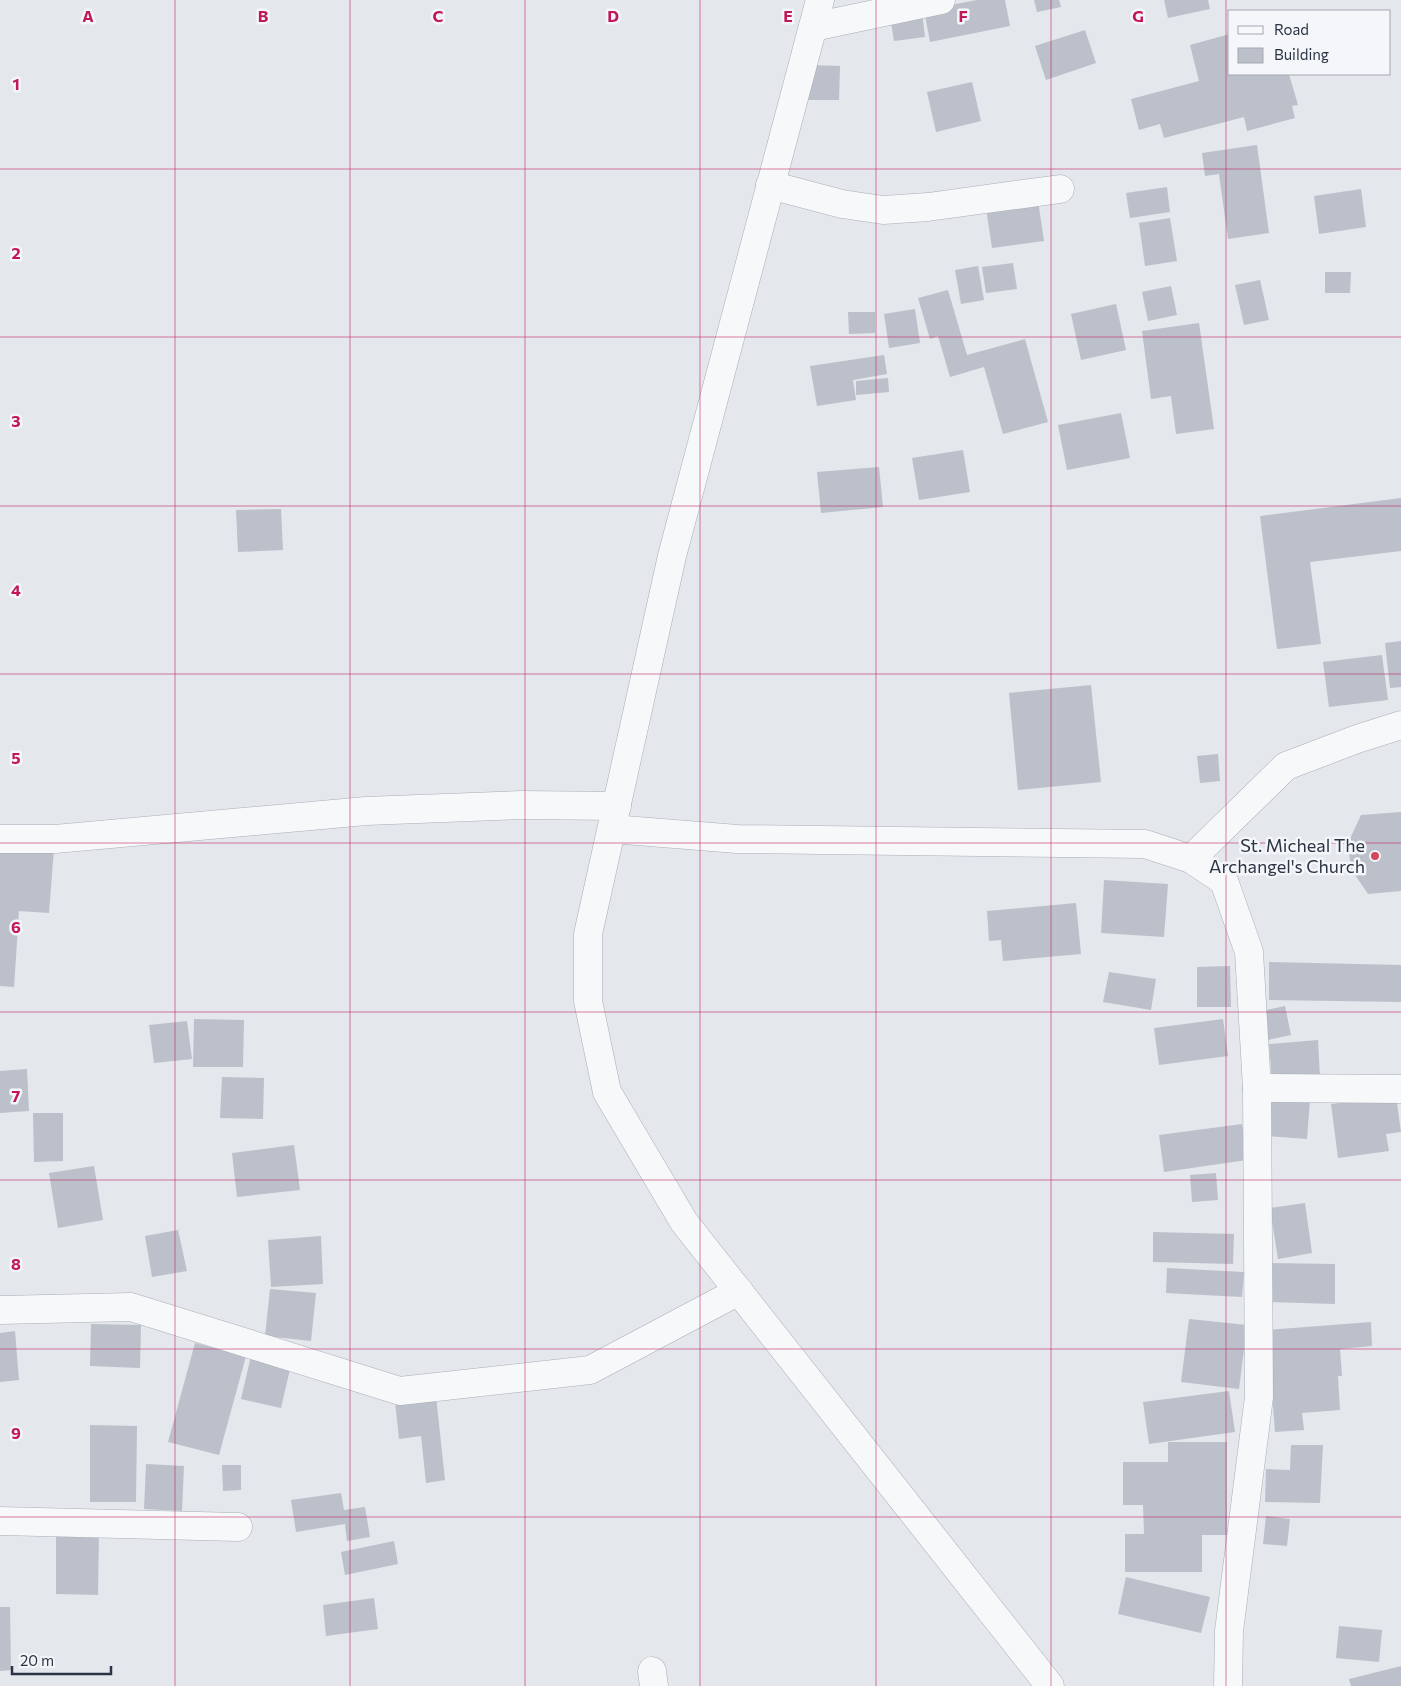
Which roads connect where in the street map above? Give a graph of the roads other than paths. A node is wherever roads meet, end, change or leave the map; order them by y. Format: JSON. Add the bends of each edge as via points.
{"nodes":[{"id":1,"x":820,"y":0,"type":"edge"},
{"id":2,"x":941,"y":0,"type":"edge"},
{"id":3,"x":813,"y":27,"type":"junction"},
{"id":4,"x":770,"y":185,"type":"junction"},
{"id":5,"x":1060,"y":189,"type":"dead end"},
{"id":6,"x":1401,"y":725,"type":"edge"},
{"id":7,"x":614,"y":818,"type":"junction"},
{"id":8,"x":0,"y":839,"type":"edge"},
{"id":9,"x":1190,"y":859,"type":"junction"},
{"id":10,"x":1258,"y":1088,"type":"junction"},
{"id":11,"x":1401,"y":1089,"type":"edge"},
{"id":12,"x":739,"y":1292,"type":"junction"},
{"id":13,"x":0,"y":1310,"type":"edge"},
{"id":14,"x":0,"y":1521,"type":"edge"},
{"id":15,"x":238,"y":1527,"type":"dead end"},
{"id":16,"x":1050,"y":1686,"type":"edge"},
{"id":17,"x":1228,"y":1686,"type":"edge"}],
"edges":[{"from":1,"to":3,"type":"street"},
{"from":2,"to":3,"type":"street"},
{"from":3,"to":4,"type":"street"},
{"from":4,"to":5,"type":"street","via":[[842,204],[883,210]]},
{"from":4,"to":7,"type":"street","via":[[672,556]]},
{"from":6,"to":9,"type":"street","via":[[1286,766]]},
{"from":7,"to":8,"type":"street","via":[[522,805],[366,811],[55,839]]},
{"from":7,"to":9,"type":"street","via":[[737,839],[1145,844]]},
{"from":7,"to":12,"type":"street","via":[[588,934],[588,1000],[607,1092],[684,1222]]},
{"from":9,"to":10,"type":"street","via":[[1224,881],[1250,952]]},
{"from":10,"to":11,"type":"street"},
{"from":10,"to":17,"type":"street","via":[[1259,1397],[1229,1632]]},
{"from":12,"to":13,"type":"street","via":[[590,1370],[400,1391],[131,1307]]},
{"from":12,"to":16,"type":"street"},
{"from":14,"to":15,"type":"street"}]}
